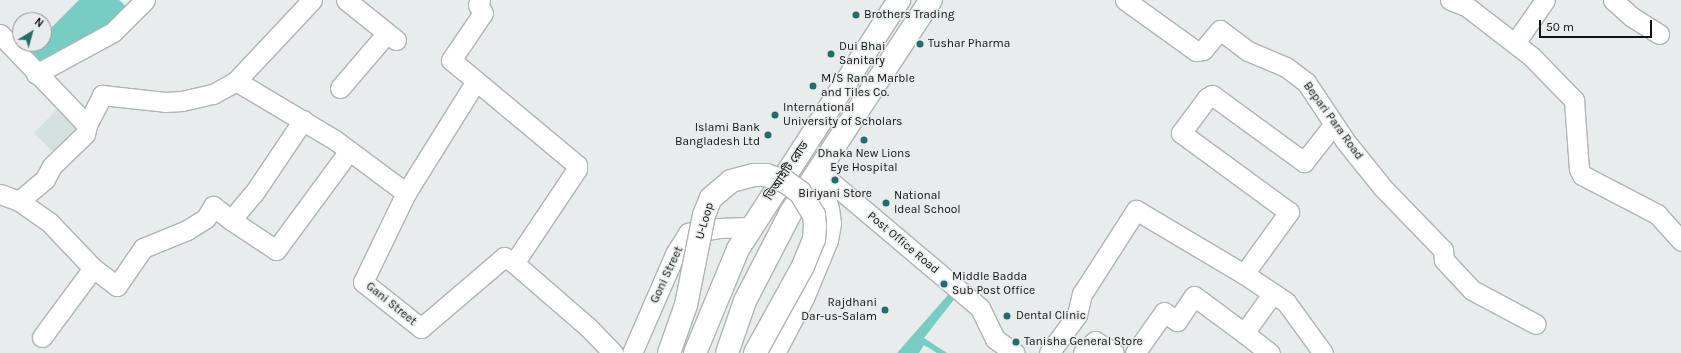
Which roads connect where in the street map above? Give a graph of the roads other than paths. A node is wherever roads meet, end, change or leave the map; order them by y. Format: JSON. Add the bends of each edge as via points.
{"nodes":[{"id":1,"x":312,"y":0,"type":"edge"},
{"id":2,"x":346,"y":0,"type":"edge"},
{"id":3,"x":480,"y":0,"type":"edge"},
{"id":4,"x":899,"y":0,"type":"edge"},
{"id":5,"x":930,"y":0,"type":"edge"},
{"id":6,"x":1125,"y":0,"type":"edge"},
{"id":7,"x":1450,"y":0,"type":"edge"},
{"id":8,"x":1545,"y":0,"type":"edge"},
{"id":9,"x":1613,"y":0,"type":"edge"},
{"id":10,"x":137,"y":3,"type":"edge"},
{"id":11,"x":0,"y":34,"type":"edge"},
{"id":12,"x":1659,"y":34,"type":"dead end"},
{"id":13,"x":1515,"y":43,"type":"junction"},
{"id":14,"x":36,"y":74,"type":"junction"},
{"id":15,"x":476,"y":81,"type":"junction"},
{"id":16,"x":236,"y":82,"type":"junction"},
{"id":17,"x":340,"y":88,"type":"dead end"},
{"id":18,"x":303,"y":120,"type":"junction"},
{"id":19,"x":87,"y":125,"type":"junction"},
{"id":20,"x":1333,"y":125,"type":"junction"},
{"id":21,"x":349,"y":151,"type":"junction"},
{"id":22,"x":815,"y":175,"type":"junction"},
{"id":23,"x":406,"y":193,"type":"junction"},
{"id":24,"x":6,"y":198,"type":"edge"},
{"id":25,"x":231,"y":220,"type":"junction"},
{"id":26,"x":750,"y":227,"type":"junction"},
{"id":27,"x":1681,"y":241,"type":"edge"},
{"id":28,"x":514,"y":263,"type":"junction"},
{"id":29,"x":93,"y":268,"type":"junction"},
{"id":30,"x":1244,"y":274,"type":"junction"},
{"id":31,"x":1273,"y":293,"type":"junction"},
{"id":32,"x":1536,"y":324,"type":"dead end"},
{"id":33,"x":1244,"y":333,"type":"junction"},
{"id":34,"x":42,"y":337,"type":"dead end"},
{"id":35,"x":613,"y":353,"type":"edge"},
{"id":36,"x":632,"y":353,"type":"edge"},
{"id":37,"x":669,"y":353,"type":"edge"},
{"id":38,"x":695,"y":353,"type":"edge"},
{"id":39,"x":727,"y":353,"type":"edge"},
{"id":40,"x":755,"y":353,"type":"edge"},
{"id":41,"x":775,"y":353,"type":"edge"},
{"id":42,"x":1015,"y":353,"type":"edge"},
{"id":43,"x":1049,"y":353,"type":"edge"},
{"id":44,"x":1083,"y":353,"type":"edge"},
{"id":45,"x":1114,"y":353,"type":"edge"},
{"id":46,"x":1135,"y":353,"type":"edge"},
{"id":47,"x":1270,"y":353,"type":"edge"},
{"id":48,"x":1323,"y":353,"type":"edge"}],
"edges":[{"from":1,"to":16,"type":"street"},
{"from":2,"to":17,"type":"street","via":[[391,36]]},
{"from":3,"to":15,"type":"street","via":[[478,5],[483,13],[451,60]]},
{"from":4,"to":26,"type":"main road","name":"ডিআইটি রোড"},
{"from":5,"to":22,"type":"main road"},
{"from":6,"to":20,"type":"street","name":"Bepari Para Road","via":[[1196,51],[1203,50],[1220,30],[1248,51],[1286,67],[1310,86]]},
{"from":7,"to":13,"type":"street","via":[[1466,6]]},
{"from":8,"to":13,"type":"street"},
{"from":9,"to":12,"type":"street","via":[[1632,17]]},
{"from":10,"to":14,"type":"street","via":[[113,32]]},
{"from":11,"to":14,"type":"street"},
{"from":13,"to":27,"type":"street","via":[[1574,100],[1579,169],[1582,175],[1657,214]]},
{"from":14,"to":19,"type":"street"},
{"from":15,"to":23,"type":"street","name":"Gani Street"},
{"from":15,"to":28,"type":"street","via":[[576,165],[577,169]]},
{"from":16,"to":18,"type":"street"},
{"from":16,"to":19,"type":"street","via":[[213,94],[182,101],[129,100],[102,95]]},
{"from":18,"to":21,"type":"street"},
{"from":18,"to":25,"type":"street","via":[[254,193]]},
{"from":19,"to":24,"type":"street","via":[[85,134],[52,166],[45,179]]},
{"from":20,"to":30,"type":"street","via":[[1304,162],[1212,95],[1182,131],[1289,212]]},
{"from":20,"to":32,"type":"street","name":"Bepari Para Road","via":[[1383,188],[1443,250],[1444,260],[1472,290]]},
{"from":21,"to":23,"type":"street"},
{"from":21,"to":25,"type":"street","via":[[276,250]]},
{"from":22,"to":39,"type":"main road","via":[[771,246],[745,301]]},
{"from":22,"to":41,"type":"street","via":[[829,209],[831,223],[828,240],[807,291]]},
{"from":22,"to":42,"type":"street","name":"Post Office Road","via":[[980,308],[995,339]]},
{"from":23,"to":28,"type":"street","name":"Gani Street","via":[[363,282],[421,328],[504,257]]},
{"from":24,"to":29,"type":"street","via":[[50,223]]},
{"from":25,"to":29,"type":"street","via":[[213,206],[206,218],[187,230],[143,248],[118,286]]},
{"from":26,"to":36,"type":"street","name":"Goni Street","via":[[718,228],[688,233],[675,254]]},
{"from":26,"to":38,"type":"main road","name":"ডিআইটি রোড","via":[[738,249]]},
{"from":28,"to":35,"type":"street","via":[[588,327]]},
{"from":29,"to":34,"type":"street"},
{"from":30,"to":31,"type":"street"},
{"from":30,"to":43,"type":"street","via":[[1136,210],[1082,294],[1077,315]]},
{"from":31,"to":33,"type":"street"},
{"from":31,"to":48,"type":"street","via":[[1286,302]]},
{"from":33,"to":46,"type":"street","via":[[1194,296],[1177,321],[1164,312]]},
{"from":33,"to":47,"type":"street"},
{"from":37,"to":40,"type":"main road","name":"U-Loop","bridge":true,"via":[[686,305],[704,215],[711,198],[730,181],[753,175],[766,175],[786,182],[800,192],[814,214],[815,226],[814,239],[802,268]]},
{"from":44,"to":45,"type":"street","via":[[1095,341]]}]}
